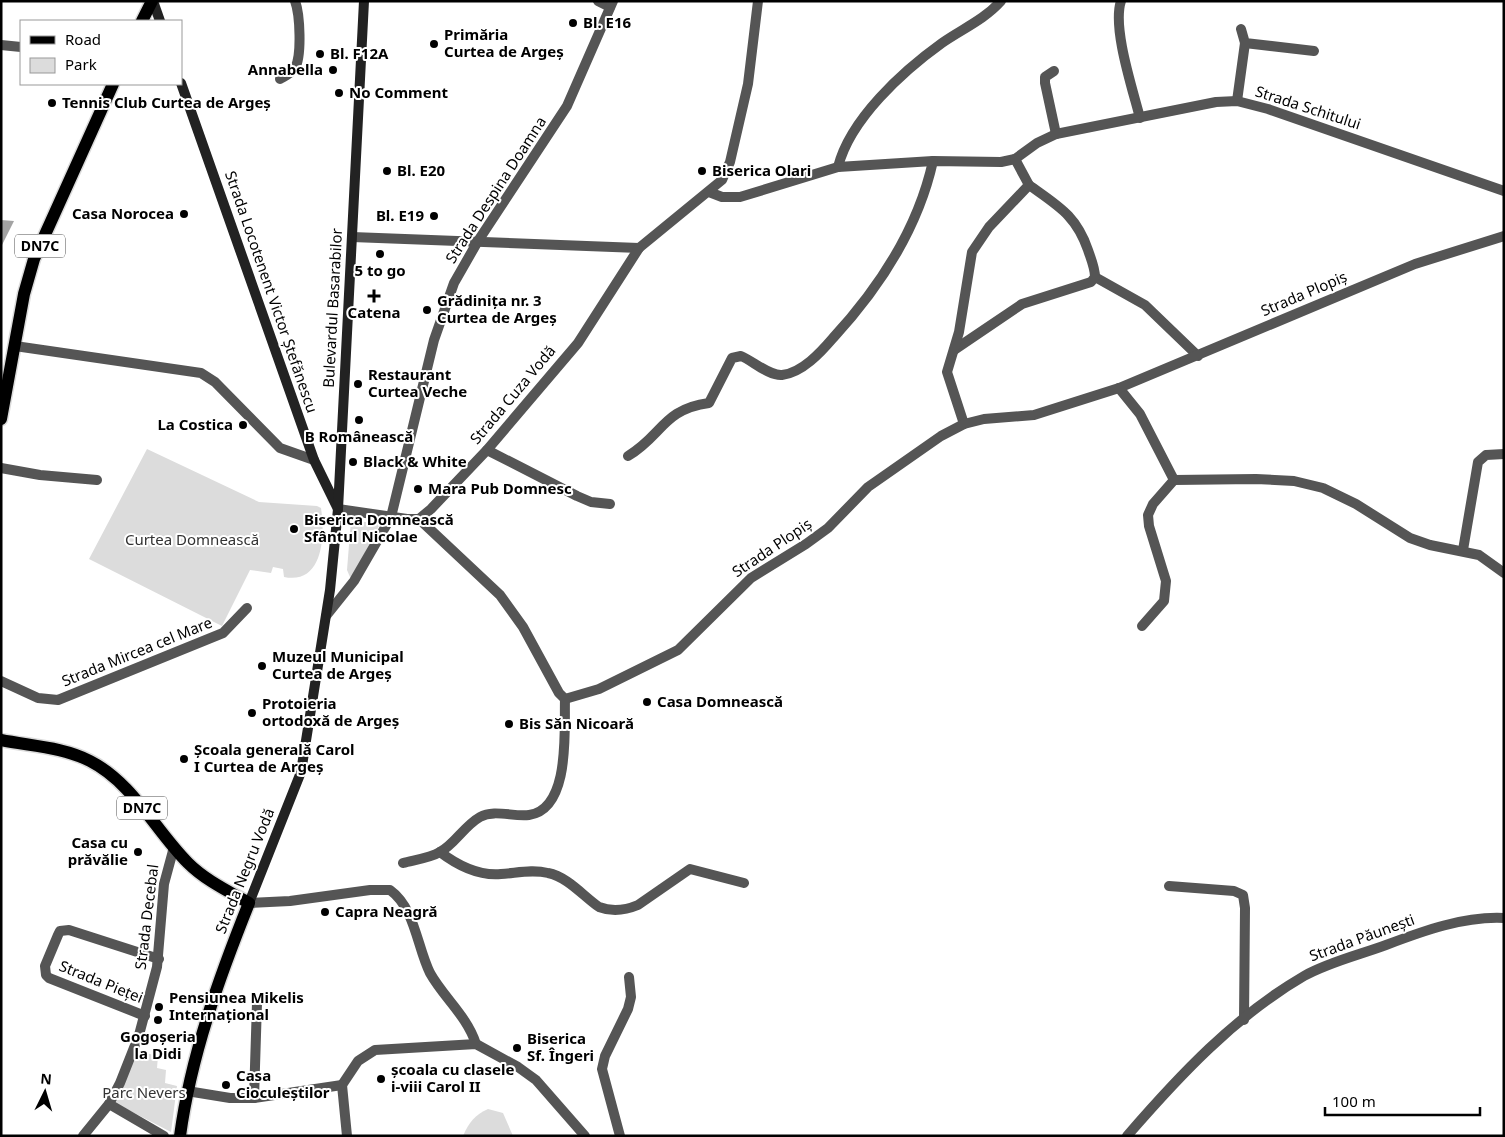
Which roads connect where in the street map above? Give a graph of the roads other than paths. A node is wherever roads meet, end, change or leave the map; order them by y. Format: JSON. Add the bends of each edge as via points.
{"nodes":[{"id":1,"x":152,"y":1,"type":"edge"},
{"id":2,"x":295,"y":1,"type":"edge"},
{"id":3,"x":364,"y":1,"type":"edge"},
{"id":4,"x":598,"y":1,"type":"edge"},
{"id":5,"x":758,"y":1,"type":"edge"},
{"id":6,"x":1001,"y":1,"type":"edge"},
{"id":7,"x":1121,"y":1,"type":"edge"},
{"id":8,"x":612,"y":4,"type":"edge"},
{"id":9,"x":142,"y":20,"type":"edge"},
{"id":10,"x":160,"y":20,"type":"edge"},
{"id":11,"x":1242,"y":29,"type":"dead end"},
{"id":12,"x":1245,"y":43,"type":"junction"},
{"id":13,"x":1,"y":44,"type":"edge"},
{"id":14,"x":20,"y":47,"type":"edge"},
{"id":15,"x":1314,"y":51,"type":"dead end"},
{"id":16,"x":1054,"y":71,"type":"dead end"},
{"id":17,"x":280,"y":79,"type":"dead end"},
{"id":18,"x":114,"y":85,"type":"edge"},
{"id":19,"x":182,"y":85,"type":"edge"},
{"id":20,"x":1237,"y":101,"type":"junction"},
{"id":21,"x":1140,"y":118,"type":"junction"},
{"id":22,"x":1056,"y":134,"type":"junction"},
{"id":23,"x":1016,"y":158,"type":"junction"},
{"id":24,"x":933,"y":161,"type":"junction"},
{"id":25,"x":838,"y":167,"type":"junction"},
{"id":26,"x":1029,"y":185,"type":"junction"},
{"id":27,"x":1504,"y":191,"type":"edge"},
{"id":28,"x":709,"y":192,"type":"junction"},
{"id":29,"x":1504,"y":236,"type":"edge"},
{"id":30,"x":352,"y":237,"type":"junction"},
{"id":31,"x":478,"y":241,"type":"junction"},
{"id":32,"x":639,"y":248,"type":"junction"},
{"id":33,"x":1095,"y":277,"type":"junction"},
{"id":34,"x":15,"y":346,"type":"junction"},
{"id":35,"x":954,"y":350,"type":"junction"},
{"id":36,"x":1198,"y":356,"type":"junction"},
{"id":37,"x":1119,"y":388,"type":"junction"},
{"id":38,"x":1,"y":419,"type":"edge"},
{"id":39,"x":964,"y":424,"type":"junction"},
{"id":40,"x":487,"y":450,"type":"junction"},
{"id":41,"x":1504,"y":454,"type":"edge"},
{"id":42,"x":628,"y":456,"type":"dead end"},
{"id":43,"x":314,"y":460,"type":"junction"},
{"id":44,"x":1,"y":468,"type":"edge"},
{"id":45,"x":97,"y":480,"type":"dead end"},
{"id":46,"x":1174,"y":480,"type":"junction"},
{"id":47,"x":610,"y":504,"type":"dead end"},
{"id":48,"x":338,"y":509,"type":"junction"},
{"id":49,"x":391,"y":517,"type":"junction"},
{"id":50,"x":419,"y":519,"type":"junction"},
{"id":51,"x":1462,"y":550,"type":"junction"},
{"id":52,"x":1504,"y":573,"type":"edge"},
{"id":53,"x":247,"y":608,"type":"dead end"},
{"id":54,"x":326,"y":616,"type":"junction"},
{"id":55,"x":1142,"y":626,"type":"dead end"},
{"id":56,"x":1,"y":681,"type":"edge"},
{"id":57,"x":565,"y":699,"type":"junction"},
{"id":58,"x":1,"y":740,"type":"edge"},
{"id":59,"x":20,"y":743,"type":"junction"},
{"id":60,"x":1,"y":746,"type":"edge"},
{"id":61,"x":174,"y":847,"type":"junction"},
{"id":62,"x":440,"y":852,"type":"junction"},
{"id":63,"x":403,"y":863,"type":"dead end"},
{"id":64,"x":744,"y":883,"type":"dead end"},
{"id":65,"x":1169,"y":886,"type":"dead end"},
{"id":66,"x":248,"y":903,"type":"junction"},
{"id":67,"x":1504,"y":918,"type":"edge"},
{"id":68,"x":159,"y":959,"type":"junction"},
{"id":69,"x":629,"y":977,"type":"dead end"},
{"id":70,"x":257,"y":1003,"type":"dead end"},
{"id":71,"x":145,"y":1016,"type":"junction"},
{"id":72,"x":1244,"y":1020,"type":"junction"},
{"id":73,"x":476,"y":1044,"type":"junction"},
{"id":74,"x":342,"y":1085,"type":"junction"},
{"id":75,"x":187,"y":1091,"type":"junction"},
{"id":76,"x":254,"y":1098,"type":"junction"},
{"id":77,"x":110,"y":1104,"type":"junction"},
{"id":78,"x":83,"y":1136,"type":"edge"},
{"id":79,"x":164,"y":1136,"type":"edge"},
{"id":80,"x":180,"y":1136,"type":"edge"},
{"id":81,"x":347,"y":1136,"type":"edge"},
{"id":82,"x":585,"y":1136,"type":"edge"},
{"id":83,"x":620,"y":1136,"type":"edge"},
{"id":84,"x":1128,"y":1136,"type":"edge"}],
"edges":[{"from":1,"to":9,"type":"main road"},
{"from":1,"to":10,"type":"main road"},
{"from":2,"to":17,"type":"street","via":[[299,14],[298,61],[293,71]]},
{"from":3,"to":30,"type":"main road","name":"Bulevardul Basarabilor"},
{"from":4,"to":8,"type":"street"},
{"from":5,"to":28,"type":"street","name":"Strada Cuza Vodă","via":[[752,62],[741,118],[726,172]]},
{"from":6,"to":25,"type":"street","via":[[894,81],[850,139]]},
{"from":7,"to":21,"type":"street","via":[[1118,17],[1121,36]]},
{"from":8,"to":31,"type":"street","name":"Strada Despina Doamna","via":[[568,106]]},
{"from":11,"to":12,"type":"street"},
{"from":12,"to":15,"type":"street"},
{"from":12,"to":20,"type":"street"},
{"from":13,"to":14,"type":"street"},
{"from":16,"to":22,"type":"street","via":[[1045,77],[1045,83]]},
{"from":18,"to":34,"type":"main road","number":"DN7C","via":[[34,259]]},
{"from":19,"to":43,"type":"main road","name":"Strada Locotenent Victor Ștefănescu"},
{"from":20,"to":21,"type":"street","name":"Strada Schitului","via":[[1216,102]]},
{"from":20,"to":27,"type":"street","name":"Strada Schitului"},
{"from":21,"to":22,"type":"street","name":"Strada Schitului"},
{"from":22,"to":23,"type":"street","name":"Strada Schitului"},
{"from":23,"to":24,"type":"street","name":"Strada Schitului","via":[[1001,162]]},
{"from":23,"to":26,"type":"street"},
{"from":24,"to":25,"type":"street","name":"Strada Schitului"},
{"from":24,"to":42,"type":"street","via":[[921,203],[903,242],[878,285],[827,345],[802,366],[781,375],[741,356],[732,358],[709,403],[696,405],[664,422],[643,447]]},
{"from":25,"to":28,"type":"street","name":"Strada Schitului","via":[[740,197]]},
{"from":26,"to":33,"type":"street","via":[[1075,222],[1086,243]]},
{"from":26,"to":35,"type":"street","via":[[976,244]]},
{"from":28,"to":32,"type":"street","name":"Strada Cuza Vodă"},
{"from":29,"to":36,"type":"street","name":"Strada Plopiș","via":[[1415,264]]},
{"from":30,"to":31,"type":"street"},
{"from":30,"to":48,"type":"main road","name":"Bulevardul Basarabilor"},
{"from":31,"to":32,"type":"street"},
{"from":31,"to":49,"type":"street","name":"Strada Despina Doamna","via":[[454,283],[441,318]]},
{"from":32,"to":40,"type":"street","name":"Strada Cuza Vodă","via":[[578,343]]},
{"from":33,"to":35,"type":"street","via":[[1091,282],[1022,304]]},
{"from":33,"to":36,"type":"street","via":[[1145,305]]},
{"from":34,"to":38,"type":"main road","number":"DN7C"},
{"from":34,"to":43,"type":"street","via":[[201,373],[215,382],[280,448]]},
{"from":35,"to":39,"type":"street","via":[[947,372]]},
{"from":36,"to":37,"type":"street","name":"Strada Plopiș"},
{"from":37,"to":39,"type":"street","name":"Strada Plopiș","via":[[1034,415]]},
{"from":37,"to":46,"type":"street","via":[[1140,414]]},
{"from":39,"to":57,"type":"street","name":"Strada Plopiș","via":[[868,486],[828,528],[751,578],[678,650],[599,689]]},
{"from":40,"to":47,"type":"street","via":[[577,496],[591,502]]},
{"from":40,"to":50,"type":"street","name":"Strada Cuza Vodă"},
{"from":41,"to":51,"type":"street","via":[[1486,454],[1478,462]]},
{"from":43,"to":48,"type":"main road","name":"Strada Locotenent Victor Ștefănescu"},
{"from":44,"to":45,"type":"street"},
{"from":46,"to":51,"type":"street","via":[[1256,478],[1294,481],[1323,488],[1356,504],[1410,538],[1446,549]]},
{"from":46,"to":55,"type":"street","via":[[1148,514],[1166,588],[1164,601]]},
{"from":48,"to":49,"type":"street"},
{"from":48,"to":54,"type":"main road","name":"Bulevardul Basarabilor"},
{"from":49,"to":50,"type":"street"},
{"from":49,"to":54,"type":"street","name":"Strada Despina Doamna","via":[[354,581]]},
{"from":50,"to":57,"type":"street","via":[[500,595],[523,627]]},
{"from":51,"to":52,"type":"street","via":[[1479,555]]},
{"from":53,"to":56,"type":"street","name":"Strada Mircea cel Mare","via":[[223,633],[58,700],[38,698]]},
{"from":54,"to":66,"type":"main road","name":"Strada Negru Vodă","via":[[301,772]]},
{"from":57,"to":62,"type":"street","via":[[563,765],[560,783],[548,803],[529,814],[481,816]]},
{"from":58,"to":59,"type":"main road","number":"DN7C"},
{"from":59,"to":60,"type":"main road","number":"DN7C"},
{"from":59,"to":61,"type":"main road","number":"DN7C","via":[[80,756],[107,772],[121,783]]},
{"from":61,"to":66,"type":"main road","number":"DN7C","via":[[197,870]]},
{"from":61,"to":68,"type":"street","name":"Strada Decebal","via":[[164,884]]},
{"from":62,"to":63,"type":"street"},
{"from":62,"to":64,"type":"street","via":[[478,872],[500,875],[532,871],[556,875],[607,910],[638,905],[690,869]]},
{"from":65,"to":72,"type":"street","via":[[1243,895]]},
{"from":66,"to":73,"type":"street","via":[[290,902],[390,890],[399,898],[410,919],[431,974],[465,1020]]},
{"from":66,"to":75,"type":"main road","name":"Strada Negru Vodă","via":[[212,1004]]},
{"from":67,"to":72,"type":"street","name":"Strada Păunești","via":[[1420,932],[1327,966],[1305,976]]},
{"from":68,"to":71,"type":"street","name":"Strada Decebal"},
{"from":68,"to":71,"type":"street","name":"Strada Pieței","via":[[64,930],[58,934],[45,966],[49,978]]},
{"from":69,"to":83,"type":"street","via":[[631,996],[628,1009],[602,1069]]},
{"from":70,"to":76,"type":"street"},
{"from":71,"to":77,"type":"street","name":"Strada Decebal","via":[[131,1058]]},
{"from":72,"to":84,"type":"street","name":"Strada Păunești","via":[[1188,1067]]},
{"from":73,"to":74,"type":"street","via":[[375,1050],[358,1061]]},
{"from":73,"to":82,"type":"street","via":[[536,1080]]},
{"from":74,"to":76,"type":"street"},
{"from":74,"to":81,"type":"street"},
{"from":75,"to":76,"type":"street"},
{"from":75,"to":80,"type":"main road","name":"Strada Negru Vodă"},
{"from":77,"to":78,"type":"street","name":"Strada Decebal"},
{"from":77,"to":79,"type":"street"}]}
